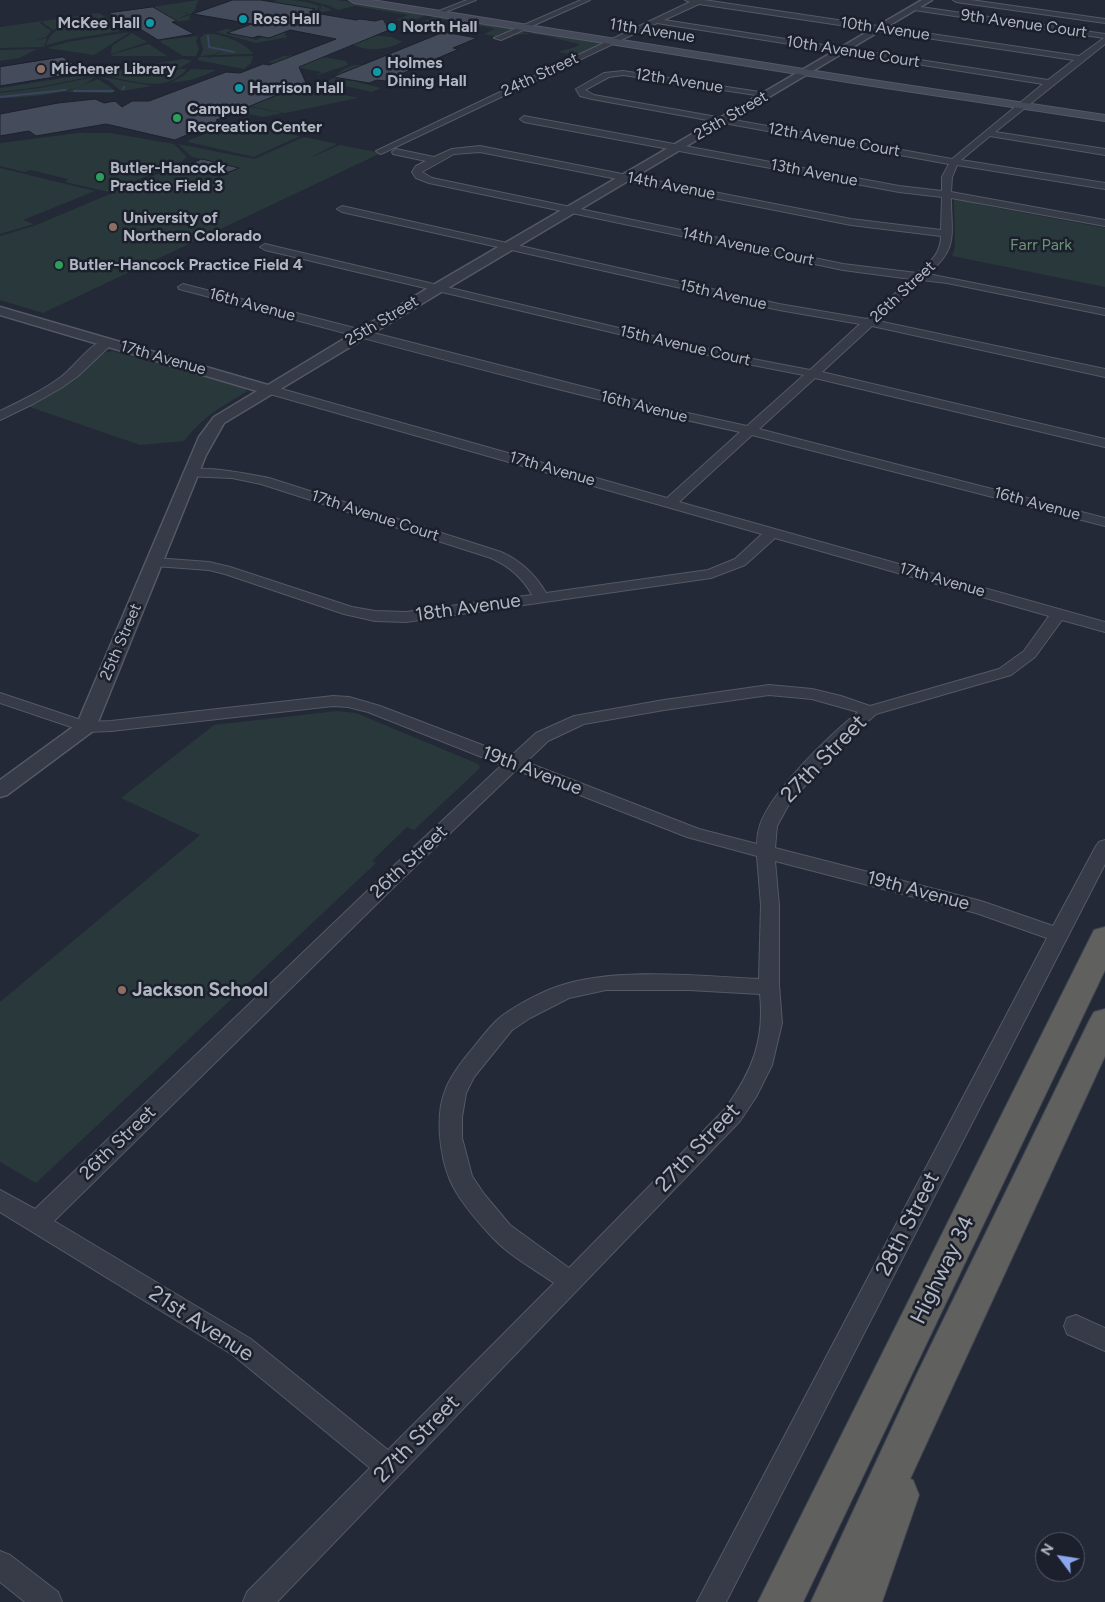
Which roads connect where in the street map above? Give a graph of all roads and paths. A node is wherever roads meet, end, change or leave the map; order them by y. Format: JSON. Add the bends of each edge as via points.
{"nodes":[{"id":1,"x":354,"y":0,"type":"edge"},
{"id":2,"x":473,"y":0,"type":"edge"},
{"id":3,"x":587,"y":0,"type":"edge"},
{"id":4,"x":688,"y":0,"type":"edge"},
{"id":5,"x":928,"y":0,"type":"edge"},
{"id":6,"x":956,"y":0,"type":"edge"},
{"id":7,"x":699,"y":1,"type":"edge"},
{"id":8,"x":914,"y":8,"type":"junction"},
{"id":9,"x":438,"y":14,"type":"junction"},
{"id":10,"x":655,"y":21,"type":"junction"},
{"id":11,"x":1105,"y":21,"type":"edge"},
{"id":12,"x":523,"y":27,"type":"junction"},
{"id":13,"x":880,"y":28,"type":"junction"},
{"id":14,"x":498,"y":38,"type":"dead end"},
{"id":15,"x":1105,"y":38,"type":"edge"},
{"id":16,"x":612,"y":41,"type":"junction"},
{"id":17,"x":843,"y":50,"type":"junction"},
{"id":18,"x":1082,"y":59,"type":"junction"},
{"id":19,"x":805,"y":72,"type":"junction"},
{"id":20,"x":592,"y":82,"type":"joint"},
{"id":21,"x":1050,"y":83,"type":"junction"},
{"id":22,"x":766,"y":95,"type":"junction"},
{"id":23,"x":1020,"y":106,"type":"junction"},
{"id":24,"x":1105,"y":118,"type":"edge"},
{"id":25,"x":524,"y":119,"type":"dead end"},
{"id":26,"x":723,"y":120,"type":"junction"},
{"id":27,"x":1105,"y":122,"type":"edge"},
{"id":28,"x":988,"y":133,"type":"junction"},
{"id":29,"x":677,"y":148,"type":"junction"},
{"id":30,"x":380,"y":151,"type":"dead end"},
{"id":31,"x":396,"y":152,"type":"dead end"},
{"id":32,"x":1105,"y":152,"type":"edge"},
{"id":33,"x":435,"y":160,"type":"junction"},
{"id":34,"x":954,"y":162,"type":"junction"},
{"id":35,"x":626,"y":178,"type":"junction"},
{"id":36,"x":1105,"y":186,"type":"edge"},
{"id":37,"x":946,"y":194,"type":"junction"},
{"id":38,"x":342,"y":209,"type":"dead end"},
{"id":39,"x":572,"y":210,"type":"junction"},
{"id":40,"x":1105,"y":223,"type":"edge"},
{"id":41,"x":947,"y":234,"type":"junction"},
{"id":42,"x":265,"y":247,"type":"dead end"},
{"id":43,"x":509,"y":247,"type":"junction"},
{"id":44,"x":921,"y":277,"type":"junction"},
{"id":45,"x":183,"y":287,"type":"dead end"},
{"id":46,"x":438,"y":288,"type":"junction"},
{"id":47,"x":0,"y":311,"type":"edge"},
{"id":48,"x":1105,"y":312,"type":"edge"},
{"id":49,"x":870,"y":322,"type":"junction"},
{"id":50,"x":361,"y":334,"type":"junction"},
{"id":51,"x":108,"y":342,"type":"junction"},
{"id":52,"x":814,"y":373,"type":"junction"},
{"id":53,"x":1105,"y":373,"type":"edge"},
{"id":54,"x":267,"y":389,"type":"junction"},
{"id":55,"x":0,"y":416,"type":"edge"},
{"id":56,"x":750,"y":430,"type":"junction"},
{"id":57,"x":1105,"y":443,"type":"edge"},
{"id":58,"x":190,"y":473,"type":"junction"},
{"id":59,"x":670,"y":502,"type":"junction"},
{"id":60,"x":1105,"y":522,"type":"edge"},
{"id":61,"x":773,"y":532,"type":"junction"},
{"id":62,"x":155,"y":562,"type":"junction"},
{"id":63,"x":541,"y":598,"type":"junction"},
{"id":64,"x":1058,"y":614,"type":"junction"},
{"id":65,"x":1105,"y":627,"type":"edge"},
{"id":66,"x":0,"y":698,"type":"edge"},
{"id":67,"x":870,"y":711,"type":"junction"},
{"id":68,"x":86,"y":727,"type":"junction"},
{"id":69,"x":513,"y":764,"type":"junction"},
{"id":70,"x":0,"y":790,"type":"edge"},
{"id":71,"x":1105,"y":846,"type":"edge"},
{"id":72,"x":766,"y":852,"type":"junction"},
{"id":73,"x":1058,"y":935,"type":"junction"},
{"id":74,"x":1105,"y":938,"type":"edge"},
{"id":75,"x":770,"y":987,"type":"junction"},
{"id":76,"x":1105,"y":1021,"type":"edge"},
{"id":77,"x":0,"y":1200,"type":"edge"},
{"id":78,"x":36,"y":1222,"type":"junction"},
{"id":79,"x":570,"y":1282,"type":"junction"},
{"id":80,"x":1076,"y":1326,"type":"dead end"},
{"id":81,"x":1105,"y":1340,"type":"edge"},
{"id":82,"x":930,"y":1389,"type":"junction"},
{"id":83,"x":389,"y":1467,"type":"junction"},
{"id":84,"x":0,"y":1565,"type":"edge"},
{"id":85,"x":48,"y":1602,"type":"edge"},
{"id":86,"x":257,"y":1602,"type":"edge"},
{"id":87,"x":711,"y":1602,"type":"edge"},
{"id":88,"x":780,"y":1602,"type":"edge"},
{"id":89,"x":833,"y":1602,"type":"edge"},
{"id":90,"x":860,"y":1602,"type":"edge"}],
"edges":[{"from":1,"to":9,"type":"main road","name":"11th Avenue"},
{"from":2,"to":9,"type":"street"},
{"from":3,"to":12,"type":"street"},
{"from":4,"to":7,"type":"street","name":"10th Avenue"},
{"from":5,"to":8,"type":"street","name":"25th Street"},
{"from":6,"to":11,"type":"street"},
{"from":7,"to":10,"type":"street","name":"24th Street"},
{"from":7,"to":13,"type":"street","name":"10th Avenue"},
{"from":8,"to":13,"type":"street","name":"25th Street"},
{"from":8,"to":15,"type":"street","name":"9th Avenue Court"},
{"from":9,"to":12,"type":"main road","name":"11th Avenue"},
{"from":10,"to":16,"type":"street","name":"24th Street"},
{"from":10,"to":17,"type":"street","name":"10th Avenue Court"},
{"from":12,"to":14,"type":"street"},
{"from":12,"to":16,"type":"main road","name":"11th Avenue"},
{"from":13,"to":17,"type":"street","name":"25th Street"},
{"from":13,"to":18,"type":"street","name":"10th Avenue"},
{"from":15,"to":18,"type":"street"},
{"from":16,"to":19,"type":"main road","name":"11th Avenue"},
{"from":16,"to":30,"type":"street","name":"24th Street"},
{"from":17,"to":19,"type":"street","name":"25th Street"},
{"from":17,"to":21,"type":"street","name":"10th Avenue Court"},
{"from":18,"to":21,"type":"street"},
{"from":19,"to":22,"type":"street","name":"25th Street"},
{"from":19,"to":23,"type":"main road","name":"11th Avenue"},
{"from":20,"to":22,"type":"street","name":"12th Avenue","via":[[610,74],[631,73]]},
{"from":20,"to":26,"type":"street","name":"12th Avenue Court","via":[[581,89],[581,93]]},
{"from":21,"to":23,"type":"street"},
{"from":22,"to":26,"type":"street","name":"25th Street"},
{"from":23,"to":24,"type":"main road","name":"11th Avenue"},
{"from":23,"to":27,"type":"main road","name":"11th Avenue"},
{"from":23,"to":28,"type":"street"},
{"from":25,"to":29,"type":"street","name":"13th Avenue"},
{"from":26,"to":29,"type":"street","name":"25th Street"},
{"from":26,"to":34,"type":"street","name":"12th Avenue Court"},
{"from":28,"to":32,"type":"street"},
{"from":28,"to":34,"type":"street"},
{"from":29,"to":35,"type":"street","name":"25th Street"},
{"from":29,"to":37,"type":"street","name":"13th Avenue","via":[[899,189]]},
{"from":31,"to":33,"type":"street"},
{"from":33,"to":35,"type":"street","name":"14th Avenue","via":[[458,150],[480,149]]},
{"from":33,"to":39,"type":"street","name":"14th Avenue Court","via":[[419,168],[419,176]]},
{"from":34,"to":36,"type":"street","name":"12th Avenue Court"},
{"from":34,"to":37,"type":"street","name":"26th Street","via":[[947,177]]},
{"from":35,"to":39,"type":"street","name":"25th Street"},
{"from":35,"to":41,"type":"street","name":"14th Avenue","via":[[860,224]]},
{"from":37,"to":40,"type":"street","name":"13th Avenue"},
{"from":37,"to":41,"type":"street","name":"26th Street"},
{"from":38,"to":43,"type":"street","name":"15th Avenue"},
{"from":39,"to":43,"type":"street","name":"25th Street"},
{"from":39,"to":44,"type":"street","name":"14th Avenue Court","via":[[843,267]]},
{"from":41,"to":44,"type":"street","name":"26th Street","via":[[944,252]]},
{"from":42,"to":46,"type":"street","name":"15th Avenue Court"},
{"from":43,"to":46,"type":"street","name":"25th Street"},
{"from":43,"to":49,"type":"street","name":"15th Avenue","via":[[779,307]]},
{"from":44,"to":48,"type":"street","name":"14th Avenue Court","via":[[977,285]]},
{"from":44,"to":49,"type":"street","name":"26th Street"},
{"from":45,"to":50,"type":"street","name":"16th Avenue"},
{"from":46,"to":50,"type":"street","name":"25th Street"},
{"from":46,"to":52,"type":"street","name":"15th Avenue Court","via":[[737,359]]},
{"from":47,"to":51,"type":"street","name":"17th Avenue"},
{"from":49,"to":52,"type":"street","name":"26th Street"},
{"from":49,"to":53,"type":"street","name":"15th Avenue"},
{"from":50,"to":54,"type":"street","name":"25th Street"},
{"from":50,"to":56,"type":"street","name":"16th Avenue","via":[[673,414]]},
{"from":51,"to":54,"type":"street","name":"17th Avenue"},
{"from":51,"to":55,"type":"street","via":[[99,346],[66,379]]},
{"from":52,"to":56,"type":"street","name":"26th Street"},
{"from":52,"to":57,"type":"street","name":"15th Avenue Court"},
{"from":54,"to":58,"type":"street","name":"25th Street","via":[[219,420]]},
{"from":54,"to":59,"type":"street","name":"17th Avenue"},
{"from":56,"to":59,"type":"street","name":"26th Street"},
{"from":56,"to":60,"type":"street","name":"16th Avenue"},
{"from":58,"to":62,"type":"street","name":"25th Street"},
{"from":58,"to":63,"type":"street","name":"17th Avenue Court","via":[[232,474],[264,481],[496,555],[526,574]]},
{"from":59,"to":61,"type":"street","name":"17th Avenue"},
{"from":61,"to":63,"type":"street","name":"18th Avenue","via":[[740,562],[711,574]]},
{"from":61,"to":64,"type":"street","name":"17th Avenue"},
{"from":62,"to":63,"type":"street","name":"18th Avenue","via":[[230,571],[343,609],[375,616],[421,615]]},
{"from":62,"to":68,"type":"street","name":"25th Street"},
{"from":64,"to":65,"type":"street","name":"17th Avenue"},
{"from":64,"to":67,"type":"street","name":"27th Street","via":[[1031,654],[1005,672]]},
{"from":66,"to":68,"type":"street","name":"19th Avenue"},
{"from":67,"to":69,"type":"street","name":"26th Street","via":[[799,692],[750,692],[580,720],[542,737]]},
{"from":67,"to":72,"type":"street","name":"27th Street","via":[[854,722],[781,803],[768,827]]},
{"from":68,"to":69,"type":"street","name":"19th Avenue","via":[[333,701],[350,702]]},
{"from":68,"to":70,"type":"street"},
{"from":69,"to":72,"type":"street","name":"19th Avenue","via":[[685,830]]},
{"from":69,"to":78,"type":"street","name":"26th Street"},
{"from":71,"to":73,"type":"street","name":"28th Street"},
{"from":72,"to":73,"type":"street","name":"19th Avenue","via":[[981,908]]},
{"from":72,"to":75,"type":"street","name":"27th Street"},
{"from":73,"to":87,"type":"street","name":"28th Street"},
{"from":74,"to":88,"type":"highway","name":"Highway 34"},
{"from":75,"to":79,"type":"street","name":"27th Street","via":[[772,1021],[768,1050],[761,1070],[736,1112]]},
{"from":75,"to":79,"type":"street","via":[[606,983],[564,992],[505,1025],[467,1072],[455,1092],[451,1117],[451,1138],[461,1179],[502,1232]]},
{"from":76,"to":82,"type":"highway","name":"Highway 34"},
{"from":77,"to":78,"type":"street","name":"21st Avenue"},
{"from":78,"to":83,"type":"street","name":"21st Avenue","via":[[242,1347]]},
{"from":79,"to":83,"type":"street","name":"27th Street"},
{"from":80,"to":81,"type":"street"},
{"from":82,"to":89,"type":"highway","name":"Highway 34"},
{"from":82,"to":90,"type":"highway","via":[[889,1524]]},
{"from":83,"to":86,"type":"street","name":"27th Street"},
{"from":84,"to":85,"type":"street"}]}
